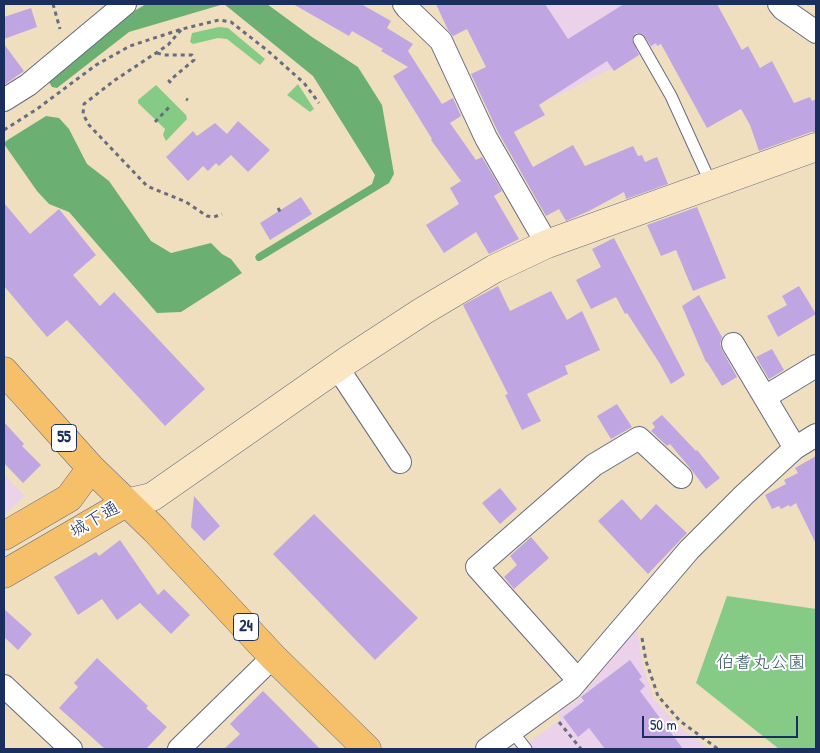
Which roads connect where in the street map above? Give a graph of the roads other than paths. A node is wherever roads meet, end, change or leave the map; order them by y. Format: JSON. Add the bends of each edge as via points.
{"nodes":[{"id":1,"x":125,"y":4,"type":"edge"},
{"id":2,"x":404,"y":4,"type":"edge"},
{"id":3,"x":779,"y":4,"type":"edge"},
{"id":4,"x":816,"y":32,"type":"edge"},
{"id":5,"x":639,"y":40,"type":"dead end"},
{"id":6,"x":4,"y":100,"type":"edge"},
{"id":7,"x":816,"y":147,"type":"edge"},
{"id":8,"x":712,"y":186,"type":"junction"},
{"id":9,"x":547,"y":244,"type":"junction"},
{"id":10,"x":733,"y":344,"type":"dead end"},
{"id":11,"x":816,"y":366,"type":"edge"},
{"id":12,"x":337,"y":368,"type":"junction"},
{"id":13,"x":4,"y":371,"type":"edge"},
{"id":14,"x":765,"y":397,"type":"junction"},
{"id":15,"x":816,"y":434,"type":"edge"},
{"id":16,"x":795,"y":448,"type":"junction"},
{"id":17,"x":400,"y":462,"type":"dead end"},
{"id":18,"x":91,"y":468,"type":"junction"},
{"id":19,"x":681,"y":477,"type":"dead end"},
{"id":20,"x":126,"y":503,"type":"junction"},
{"id":21,"x":4,"y":536,"type":"edge"},
{"id":22,"x":4,"y":556,"type":"edge"},
{"id":23,"x":4,"y":574,"type":"edge"},
{"id":24,"x":273,"y":657,"type":"junction"},
{"id":25,"x":578,"y":680,"type":"junction"},
{"id":26,"x":4,"y":686,"type":"edge"},
{"id":27,"x":512,"y":731,"type":"junction"},
{"id":28,"x":71,"y":749,"type":"edge"},
{"id":29,"x":179,"y":749,"type":"edge"},
{"id":30,"x":368,"y":749,"type":"edge"},
{"id":31,"x":487,"y":749,"type":"edge"},
{"id":32,"x":526,"y":749,"type":"edge"}],
"edges":[{"from":1,"to":6,"type":"street","via":[[28,85]]},
{"from":2,"to":9,"type":"street","via":[[441,41],[486,138]]},
{"from":3,"to":4,"type":"street"},
{"from":5,"to":8,"type":"lane","via":[[671,96]]},
{"from":7,"to":8,"type":"street"},
{"from":8,"to":9,"type":"street"},
{"from":9,"to":12,"type":"street","via":[[486,274],[423,311]]},
{"from":10,"to":14,"type":"street"},
{"from":11,"to":14,"type":"street"},
{"from":12,"to":17,"type":"street"},
{"from":12,"to":20,"type":"street","via":[[152,497]]},
{"from":13,"to":18,"type":"main road","number":"55"},
{"from":14,"to":16,"type":"street"},
{"from":15,"to":16,"type":"street"},
{"from":16,"to":25,"type":"street","via":[[689,550]]},
{"from":18,"to":20,"type":"main road","number":"55"},
{"from":18,"to":21,"type":"main road","name":"城下通","number":"55","via":[[69,498]]},
{"from":19,"to":25,"type":"street","via":[[638,438],[594,465],[476,567]]},
{"from":20,"to":22,"type":"main road","name":"城下通","via":[[82,512]]},
{"from":20,"to":23,"type":"main road","name":"城下通"},
{"from":20,"to":24,"type":"main road","number":"24"},
{"from":24,"to":29,"type":"street"},
{"from":24,"to":30,"type":"main road","number":"24"},
{"from":25,"to":27,"type":"street"},
{"from":26,"to":28,"type":"street"},
{"from":27,"to":31,"type":"street"},
{"from":27,"to":32,"type":"lane"}]}
